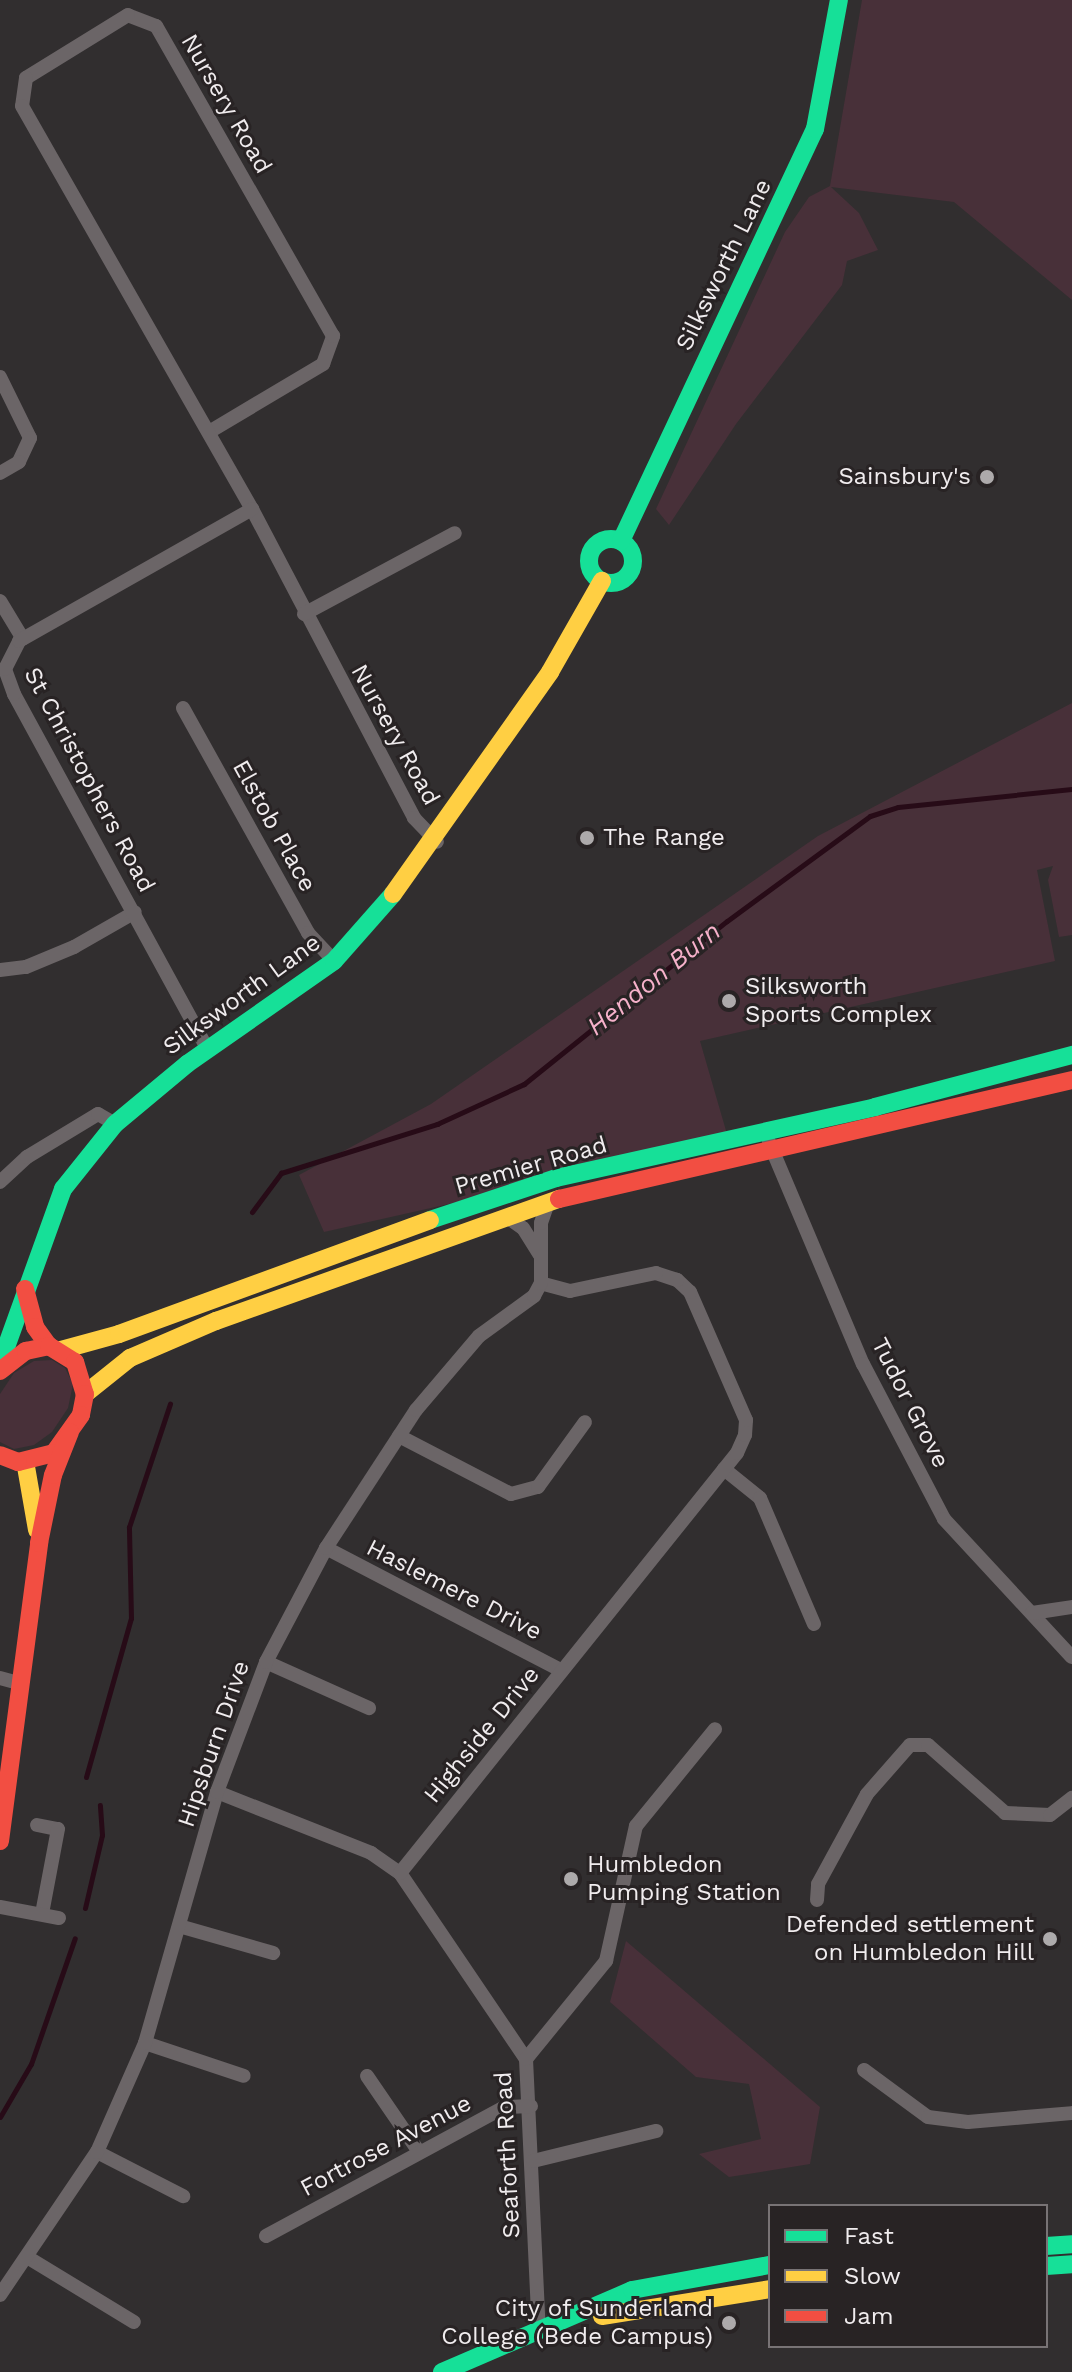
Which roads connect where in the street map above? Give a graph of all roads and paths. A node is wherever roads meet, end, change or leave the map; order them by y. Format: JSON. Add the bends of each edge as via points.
{"nodes":[{"id":1,"x":839,"y":0,"type":"edge"},
{"id":2,"x":0,"y":377,"type":"edge"},
{"id":3,"x":209,"y":432,"type":"junction"},
{"id":4,"x":0,"y":473,"type":"edge"},
{"id":5,"x":252,"y":509,"type":"junction"},
{"id":6,"x":455,"y":533,"type":"dead end"},
{"id":7,"x":621,"y":541,"type":"junction"},
{"id":8,"x":602,"y":581,"type":"junction"},
{"id":9,"x":0,"y":601,"type":"edge"},
{"id":10,"x":304,"y":614,"type":"junction"},
{"id":11,"x":23,"y":639,"type":"junction"},
{"id":12,"x":183,"y":708,"type":"dead end"},
{"id":13,"x":437,"y":842,"type":"junction"},
{"id":14,"x":135,"y":912,"type":"junction"},
{"id":15,"x":334,"y":961,"type":"junction"},
{"id":16,"x":1,"y":974,"type":"edge"},
{"id":17,"x":208,"y":1050,"type":"junction"},
{"id":18,"x":1072,"y":1055,"type":"edge"},
{"id":19,"x":1072,"y":1080,"type":"edge"},
{"id":20,"x":115,"y":1124,"type":"junction"},
{"id":21,"x":767,"y":1132,"type":"junction"},
{"id":22,"x":771,"y":1151,"type":"junction"},
{"id":23,"x":0,"y":1182,"type":"edge"},
{"id":24,"x":548,"y":1203,"type":"junction"},
{"id":25,"x":507,"y":1217,"type":"junction"},
{"id":26,"x":539,"y":1255,"type":"junction"},
{"id":27,"x":541,"y":1283,"type":"junction"},
{"id":28,"x":25,"y":1289,"type":"junction"},
{"id":29,"x":55,"y":1348,"type":"junction"},
{"id":30,"x":0,"y":1364,"type":"edge"},
{"id":31,"x":0,"y":1371,"type":"edge"},
{"id":32,"x":85,"y":1394,"type":"junction"},
{"id":33,"x":585,"y":1422,"type":"dead end"},
{"id":34,"x":70,"y":1432,"type":"junction"},
{"id":35,"x":399,"y":1436,"type":"junction"},
{"id":36,"x":0,"y":1455,"type":"edge"},
{"id":37,"x":25,"y":1461,"type":"junction"},
{"id":38,"x":724,"y":1469,"type":"junction"},
{"id":39,"x":39,"y":1543,"type":"junction"},
{"id":40,"x":326,"y":1548,"type":"junction"},
{"id":41,"x":1072,"y":1607,"type":"edge"},
{"id":42,"x":1032,"y":1613,"type":"junction"},
{"id":43,"x":814,"y":1624,"type":"dead end"},
{"id":44,"x":1072,"y":1657,"type":"edge"},
{"id":45,"x":266,"y":1662,"type":"junction"},
{"id":46,"x":562,"y":1671,"type":"junction"},
{"id":47,"x":0,"y":1678,"type":"edge"},
{"id":48,"x":19,"y":1683,"type":"junction"},
{"id":49,"x":369,"y":1708,"type":"dead end"},
{"id":50,"x":715,"y":1729,"type":"dead end"},
{"id":51,"x":5,"y":1771,"type":"edge"},
{"id":52,"x":217,"y":1792,"type":"junction"},
{"id":53,"x":1072,"y":1798,"type":"edge"},
{"id":54,"x":37,"y":1825,"type":"dead end"},
{"id":55,"x":0,"y":1841,"type":"edge"},
{"id":56,"x":400,"y":1873,"type":"junction"},
{"id":57,"x":817,"y":1900,"type":"dead end"},
{"id":58,"x":0,"y":1907,"type":"edge"},
{"id":59,"x":42,"y":1914,"type":"junction"},
{"id":60,"x":59,"y":1918,"type":"dead end"},
{"id":61,"x":179,"y":1926,"type":"junction"},
{"id":62,"x":273,"y":1953,"type":"dead end"},
{"id":63,"x":145,"y":2043,"type":"junction"},
{"id":64,"x":526,"y":2059,"type":"junction"},
{"id":65,"x":864,"y":2070,"type":"dead end"},
{"id":66,"x":244,"y":2076,"type":"dead end"},
{"id":67,"x":367,"y":2076,"type":"dead end"},
{"id":68,"x":531,"y":2106,"type":"junction"},
{"id":69,"x":1072,"y":2113,"type":"edge"},
{"id":70,"x":656,"y":2131,"type":"dead end"},
{"id":71,"x":97,"y":2152,"type":"junction"},
{"id":72,"x":419,"y":2152,"type":"junction"},
{"id":73,"x":533,"y":2161,"type":"junction"},
{"id":74,"x":183,"y":2196,"type":"dead end"},
{"id":75,"x":266,"y":2236,"type":"dead end"},
{"id":76,"x":1072,"y":2244,"type":"edge"},
{"id":77,"x":1048,"y":2246,"type":"edge"},
{"id":78,"x":27,"y":2257,"type":"junction"},
{"id":79,"x":1072,"y":2264,"type":"edge"},
{"id":80,"x":768,"y":2265,"type":"edge"},
{"id":81,"x":1048,"y":2266,"type":"edge"},
{"id":82,"x":768,"y":2289,"type":"edge"},
{"id":83,"x":0,"y":2295,"type":"edge"},
{"id":84,"x":134,"y":2322,"type":"dead end"},
{"id":85,"x":539,"y":2330,"type":"junction"},
{"id":86,"x":442,"y":2372,"type":"edge"}],
"edges":[{"from":1,"to":7,"type":"main road","name":"Silksworth Lane","via":[[815,129]]},
{"from":2,"to":4,"type":"street","via":[[30,438],[19,462]]},
{"from":3,"to":3,"type":"street","name":"Nursery Road","via":[[22,106],[26,78],[128,15],[156,26],[333,336],[323,364]]},
{"from":3,"to":5,"type":"street","name":"Nursery Road"},
{"from":5,"to":10,"type":"street","name":"Nursery Road"},
{"from":5,"to":11,"type":"street","name":"St Christophers Road"},
{"from":6,"to":10,"type":"street"},
{"from":7,"to":8,"type":"main road","name":"Silksworth Lane","via":[[630,551],[631,570],[622,580]]},
{"from":7,"to":8,"type":"main road","via":[[607,539],[591,551],[592,572]]},
{"from":8,"to":13,"type":"main road","name":"Silksworth Lane","via":[[550,672]]},
{"from":9,"to":11,"type":"street"},
{"from":10,"to":13,"type":"street","name":"Nursery Road","via":[[414,818]]},
{"from":11,"to":14,"type":"street","name":"St Christophers Road","via":[[6,661],[9,684]]},
{"from":12,"to":15,"type":"street","name":"Elstob Place","via":[[308,933]]},
{"from":13,"to":15,"type":"main road","name":"Silksworth Lane"},
{"from":14,"to":16,"type":"street","via":[[74,947]]},
{"from":14,"to":17,"type":"street","name":"St Christophers Road"},
{"from":15,"to":17,"type":"main road","name":"Silksworth Lane"},
{"from":17,"to":20,"type":"main road","name":"Silksworth Lane"},
{"from":18,"to":21,"type":"main road","name":"Premier Road"},
{"from":19,"to":22,"type":"main road","name":"Premier Road"},
{"from":20,"to":23,"type":"street","via":[[98,1114],[27,1157]]},
{"from":20,"to":28,"type":"main road","name":"Silksworth Lane","via":[[63,1189]]},
{"from":21,"to":22,"type":"street","name":"Tudor Grove"},
{"from":21,"to":29,"type":"main road","name":"Premier Road","via":[[556,1178],[378,1237],[119,1334]]},
{"from":22,"to":24,"type":"main road","name":"Premier Road"},
{"from":22,"to":42,"type":"street","name":"Tudor Grove","via":[[863,1364],[944,1519]]},
{"from":24,"to":25,"type":"main road","name":"Premier Road"},
{"from":24,"to":26,"type":"street"},
{"from":25,"to":26,"type":"street","via":[[523,1228]]},
{"from":25,"to":32,"type":"main road","name":"Premier Road","via":[[216,1321],[130,1358]]},
{"from":26,"to":27,"type":"street"},
{"from":27,"to":35,"type":"street","name":"Hipsburn Drive","via":[[534,1296],[479,1336],[447,1368]]},
{"from":27,"to":38,"type":"street","name":"Highside Drive","via":[[570,1291],[656,1273],[690,1292],[746,1420],[737,1453]]},
{"from":28,"to":29,"type":"main road","via":[[35,1327]]},
{"from":28,"to":30,"type":"main road","name":"Silksworth Lane"},
{"from":29,"to":31,"type":"main road","name":"Premier Road","via":[[26,1351]]},
{"from":29,"to":32,"type":"main road","via":[[75,1362]]},
{"from":32,"to":34,"type":"main road","name":"Premier Road"},
{"from":33,"to":35,"type":"street","via":[[538,1487],[511,1494]]},
{"from":34,"to":37,"type":"main road","name":"Premier Road","via":[[54,1453]]},
{"from":34,"to":39,"type":"main road","via":[[53,1475]]},
{"from":35,"to":40,"type":"street","name":"Hipsburn Drive"},
{"from":36,"to":37,"type":"main road"},
{"from":37,"to":39,"type":"main road"},
{"from":38,"to":43,"type":"street","via":[[760,1498]]},
{"from":38,"to":46,"type":"street","name":"Highside Drive"},
{"from":39,"to":48,"type":"main road"},
{"from":40,"to":45,"type":"street","name":"Hipsburn Drive"},
{"from":40,"to":46,"type":"street","name":"Haslemere Drive"},
{"from":41,"to":42,"type":"street"},
{"from":42,"to":44,"type":"street","name":"Tudor Grove"},
{"from":45,"to":49,"type":"street"},
{"from":45,"to":52,"type":"street","name":"Hipsburn Drive"},
{"from":46,"to":56,"type":"street","name":"Highside Drive"},
{"from":47,"to":48,"type":"street"},
{"from":48,"to":51,"type":"main road"},
{"from":50,"to":64,"type":"street","via":[[636,1826],[606,1961]]},
{"from":51,"to":55,"type":"main road"},
{"from":52,"to":56,"type":"street","via":[[371,1853]]},
{"from":52,"to":61,"type":"street","name":"Hipsburn Drive"},
{"from":53,"to":57,"type":"street","via":[[1050,1815],[1005,1813],[928,1745],[910,1745],[867,1794],[818,1884]]},
{"from":54,"to":59,"type":"street","via":[[58,1829]]},
{"from":56,"to":64,"type":"street","name":"Seaforth Road"},
{"from":58,"to":59,"type":"street"},
{"from":59,"to":60,"type":"street"},
{"from":61,"to":62,"type":"street"},
{"from":61,"to":63,"type":"street","name":"Hipsburn Drive"},
{"from":63,"to":66,"type":"street"},
{"from":63,"to":71,"type":"street","name":"Hipsburn Drive"},
{"from":64,"to":68,"type":"street","name":"Seaforth Road"},
{"from":65,"to":69,"type":"street","via":[[928,2117],[968,2122]]},
{"from":67,"to":72,"type":"street"},
{"from":68,"to":72,"type":"street","name":"Fortrose Avenue","via":[[505,2107]]},
{"from":68,"to":73,"type":"street","name":"Seaforth Road"},
{"from":70,"to":73,"type":"street"},
{"from":71,"to":74,"type":"street"},
{"from":71,"to":78,"type":"street","name":"Hipsburn Drive"},
{"from":72,"to":75,"type":"street","name":"Fortrose Avenue"},
{"from":73,"to":85,"type":"street","name":"Seaforth Road"},
{"from":76,"to":77,"type":"main road"},
{"from":78,"to":83,"type":"street","name":"Hipsburn Drive"},
{"from":78,"to":84,"type":"street"},
{"from":79,"to":81,"type":"main road"},
{"from":80,"to":85,"type":"main road","via":[[632,2290]]},
{"from":82,"to":85,"type":"main road"},
{"from":85,"to":86,"type":"main road"}]}
